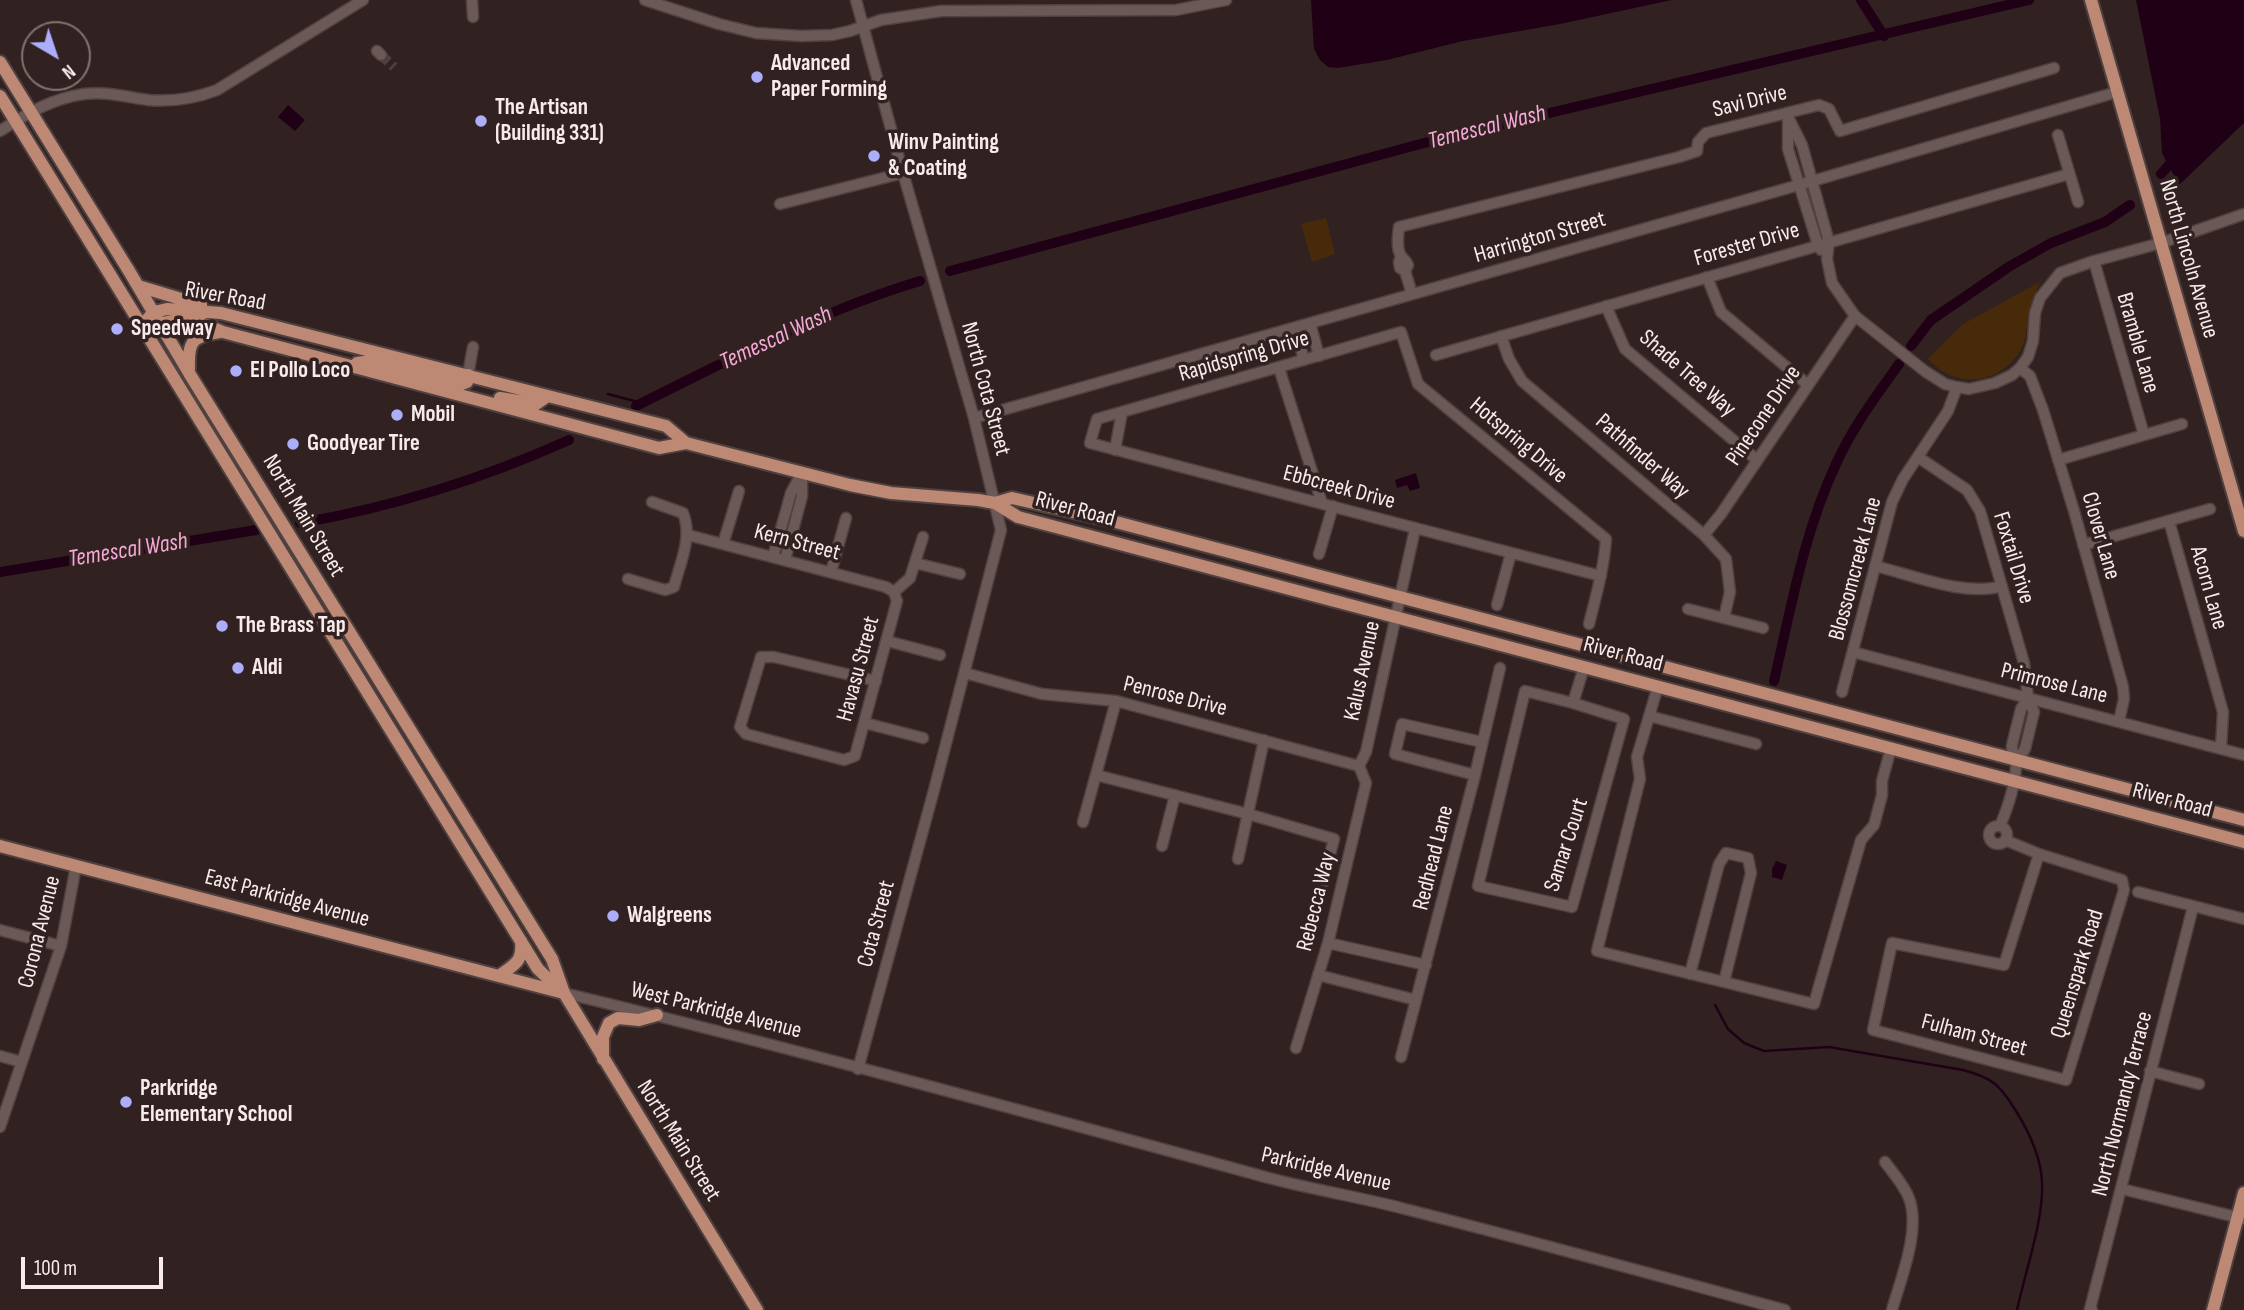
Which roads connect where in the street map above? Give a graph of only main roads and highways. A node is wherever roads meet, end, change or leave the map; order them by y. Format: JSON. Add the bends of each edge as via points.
{"nodes":[{"id":1,"x":2091,"y":0,"type":"edge"},
{"id":2,"x":0,"y":62,"type":"edge"},
{"id":3,"x":0,"y":96,"type":"edge"},
{"id":4,"x":138,"y":286,"type":"junction"},
{"id":5,"x":221,"y":313,"type":"junction"},
{"id":6,"x":157,"y":317,"type":"junction"},
{"id":7,"x":141,"y":326,"type":"junction"},
{"id":8,"x":223,"y":332,"type":"junction"},
{"id":9,"x":349,"y":365,"type":"junction"},
{"id":10,"x":189,"y":373,"type":"junction"},
{"id":11,"x":468,"y":375,"type":"junction"},
{"id":12,"x":545,"y":397,"type":"junction"},
{"id":13,"x":487,"y":401,"type":"junction"},
{"id":14,"x":686,"y":443,"type":"junction"},
{"id":15,"x":995,"y":503,"type":"junction"},
{"id":16,"x":2244,"y":531,"type":"edge"},
{"id":17,"x":2244,"y":820,"type":"edge"},
{"id":18,"x":2244,"y":842,"type":"edge"},
{"id":19,"x":0,"y":846,"type":"edge"},
{"id":20,"x":521,"y":940,"type":"junction"},
{"id":21,"x":499,"y":976,"type":"junction"},
{"id":22,"x":564,"y":993,"type":"junction"},
{"id":23,"x":657,"y":1016,"type":"road end"},
{"id":24,"x":603,"y":1059,"type":"junction"},
{"id":25,"x":2244,"y":1193,"type":"edge"},
{"id":26,"x":2241,"y":1218,"type":"edge"},
{"id":27,"x":757,"y":1310,"type":"edge"},
{"id":28,"x":2213,"y":1310,"type":"edge"}],
"edges":[{"from":1,"to":16,"type":"main road","name":"North Lincoln Avenue"},
{"from":2,"to":4,"type":"main road","name":"North Main Street"},
{"from":3,"to":7,"type":"main road","name":"North Main Street"},
{"from":4,"to":5,"type":"main road"},
{"from":4,"to":6,"type":"main road","name":"North Main Street"},
{"from":5,"to":6,"type":"main road","name":"River Road","via":[[176,308]]},
{"from":5,"to":11,"type":"main road","name":"River Road"},
{"from":6,"to":7,"type":"main road","name":"River Road"},
{"from":6,"to":8,"type":"main road","name":"River Road","via":[[201,323]]},
{"from":6,"to":10,"type":"main road","name":"North Main Street"},
{"from":7,"to":20,"type":"main road","name":"North Main Street"},
{"from":8,"to":9,"type":"main road","name":"River Road"},
{"from":8,"to":10,"type":"main road","via":[[194,340],[188,349]]},
{"from":9,"to":11,"type":"main road","via":[[371,362],[462,384]]},
{"from":9,"to":13,"type":"main road","name":"River Road"},
{"from":10,"to":22,"type":"main road","name":"North Main Street","via":[[552,959]]},
{"from":11,"to":12,"type":"main road","name":"River Road"},
{"from":12,"to":13,"type":"main road","via":[[536,404],[505,398]]},
{"from":12,"to":14,"type":"main road","name":"River Road","via":[[666,426]]},
{"from":13,"to":14,"type":"main road","name":"River Road","via":[[659,448]]},
{"from":14,"to":15,"type":"main road","name":"River Road","via":[[891,493]]},
{"from":15,"to":17,"type":"main road","name":"River Road","via":[[1012,499],[1100,518]]},
{"from":15,"to":18,"type":"main road","name":"River Road","via":[[1018,517]]},
{"from":19,"to":21,"type":"main road","name":"East Parkridge Avenue"},
{"from":20,"to":21,"type":"main road","via":[[520,959]]},
{"from":20,"to":22,"type":"main road","name":"North Main Street","via":[[539,970]]},
{"from":21,"to":22,"type":"main road","name":"East Parkridge Avenue"},
{"from":22,"to":24,"type":"main road","name":"North Main Street"},
{"from":23,"to":24,"type":"main road","via":[[618,1018],[609,1023],[603,1037]]},
{"from":24,"to":27,"type":"main road","name":"North Main Street"},
{"from":25,"to":26,"type":"main road"},
{"from":26,"to":28,"type":"main road"}]}
